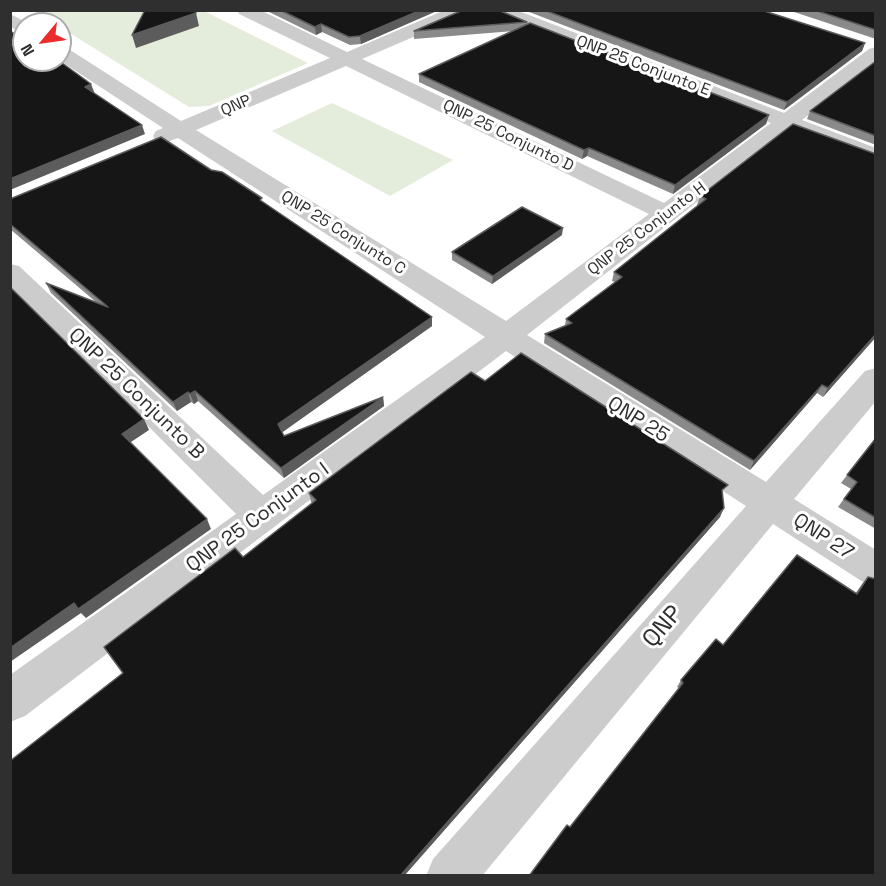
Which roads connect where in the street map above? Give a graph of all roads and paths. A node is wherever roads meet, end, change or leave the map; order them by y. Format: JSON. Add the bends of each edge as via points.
{"nodes":[{"id":1,"x":245,"y":10,"type":"edge"},
{"id":2,"x":461,"y":10,"type":"edge"},
{"id":3,"x":499,"y":10,"type":"edge"},
{"id":4,"x":872,"y":48,"type":"edge"},
{"id":5,"x":347,"y":59,"type":"junction"},
{"id":6,"x":72,"y":60,"type":"edge"},
{"id":7,"x":788,"y":121,"type":"junction"},
{"id":8,"x":179,"y":129,"type":"junction"},
{"id":9,"x":147,"y":143,"type":"edge"},
{"id":10,"x":876,"y":156,"type":"edge"},
{"id":11,"x":668,"y":214,"type":"junction"},
{"id":12,"x":10,"y":272,"type":"edge"},
{"id":13,"x":506,"y":336,"type":"junction"},
{"id":14,"x":876,"y":379,"type":"edge"},
{"id":15,"x":770,"y":503,"type":"junction"},
{"id":16,"x":261,"y":516,"type":"junction"},
{"id":17,"x":876,"y":570,"type":"edge"},
{"id":18,"x":10,"y":701,"type":"edge"},
{"id":19,"x":450,"y":876,"type":"edge"}],
"edges":[{"from":1,"to":5,"type":"street","name":"QNP 25 Conjunto D"},
{"from":2,"to":5,"type":"street","name":"QNP"},
{"from":3,"to":7,"type":"street","name":"QNP 25 Conjunto E"},
{"from":4,"to":7,"type":"street","name":"QNP 25 Conjunto H"},
{"from":5,"to":8,"type":"street","name":"QNP"},
{"from":5,"to":11,"type":"street","name":"QNP 25 Conjunto D"},
{"from":6,"to":8,"type":"street","name":"QNP 25 Conjunto C"},
{"from":7,"to":10,"type":"street"},
{"from":7,"to":11,"type":"street","name":"QNP 25 Conjunto H"},
{"from":8,"to":9,"type":"street","name":"QNP"},
{"from":8,"to":13,"type":"street","name":"QNP 25 Conjunto C"},
{"from":11,"to":13,"type":"street","name":"QNP 25 Conjunto H"},
{"from":12,"to":16,"type":"street","name":"QNP 25 Conjunto B"},
{"from":13,"to":15,"type":"street","name":"QNP 25"},
{"from":13,"to":16,"type":"street","name":"QNP 25 Conjunto I"},
{"from":14,"to":15,"type":"street","name":"QNP"},
{"from":15,"to":17,"type":"street","name":"QNP 27"},
{"from":15,"to":19,"type":"street","name":"QNP"},
{"from":16,"to":18,"type":"street","name":"QNP 25 Conjunto I"}]}
